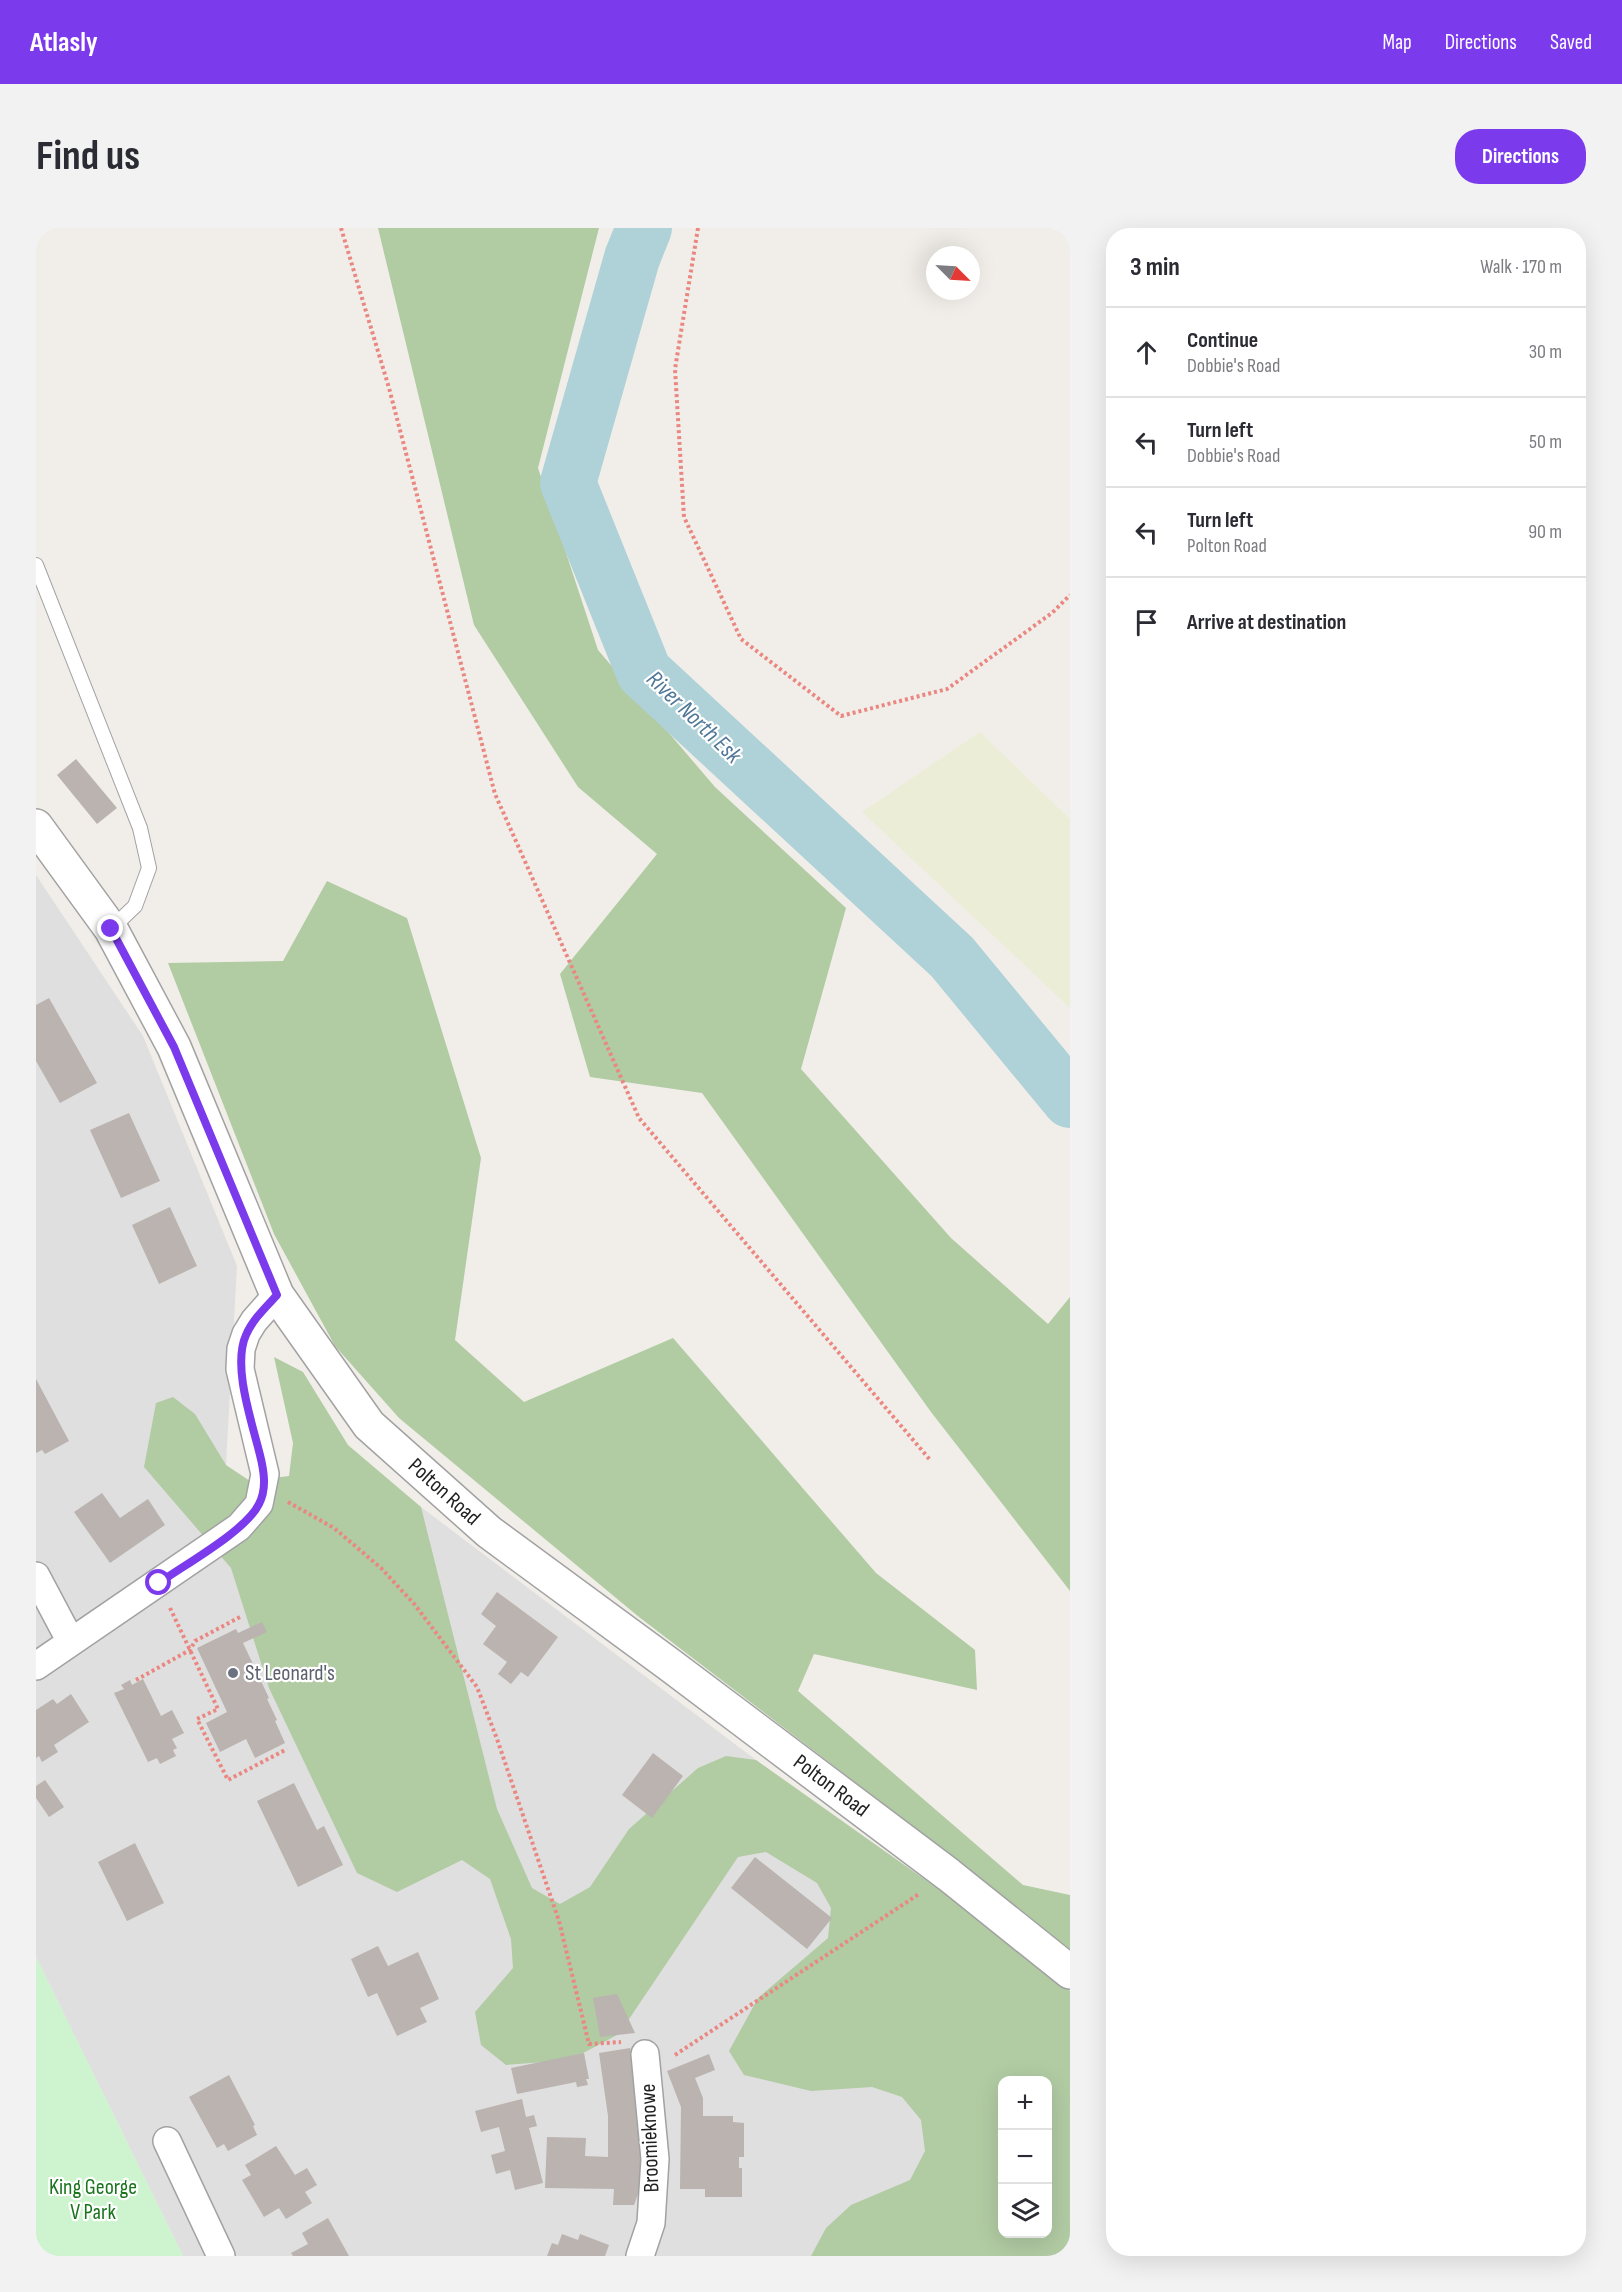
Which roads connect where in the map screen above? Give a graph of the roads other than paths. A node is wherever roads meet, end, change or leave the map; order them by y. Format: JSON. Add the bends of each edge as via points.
{"nodes":[{"id":1,"x":36,"y":565,"type":"edge"},
{"id":2,"x":36,"y":826,"type":"edge"},
{"id":3,"x":111,"y":929,"type":"junction"},
{"id":4,"x":277,"y":1295,"type":"junction"},
{"id":5,"x":36,"y":1576,"type":"edge"},
{"id":6,"x":71,"y":1642,"type":"junction"},
{"id":7,"x":36,"y":1666,"type":"edge"},
{"id":8,"x":1070,"y":1972,"type":"edge"},
{"id":9,"x":646,"y":2064,"type":"road end"},
{"id":10,"x":166,"y":2141,"type":"dead end"},
{"id":11,"x":221,"y":2256,"type":"edge"},
{"id":12,"x":640,"y":2256,"type":"edge"}],
"edges":[{"from":1,"to":3,"type":"lane","via":[[140,828],[149,868],[135,906]]},
{"from":2,"to":3,"type":"street","name":"Polton Road"},
{"from":3,"to":4,"type":"street","name":"Polton Road","via":[[174,1047]]},
{"from":4,"to":6,"type":"street","via":[[254,1321],[241,1349],[240,1369],[265,1474],[259,1504],[239,1527]]},
{"from":4,"to":8,"type":"street","name":"Polton Road","via":[[369,1425],[489,1532],[949,1875]]},
{"from":5,"to":6,"type":"street"},
{"from":6,"to":7,"type":"street"},
{"from":9,"to":12,"type":"street","name":"Broomieknowe","via":[[655,2159],[651,2223]]},
{"from":10,"to":11,"type":"street"}]}
